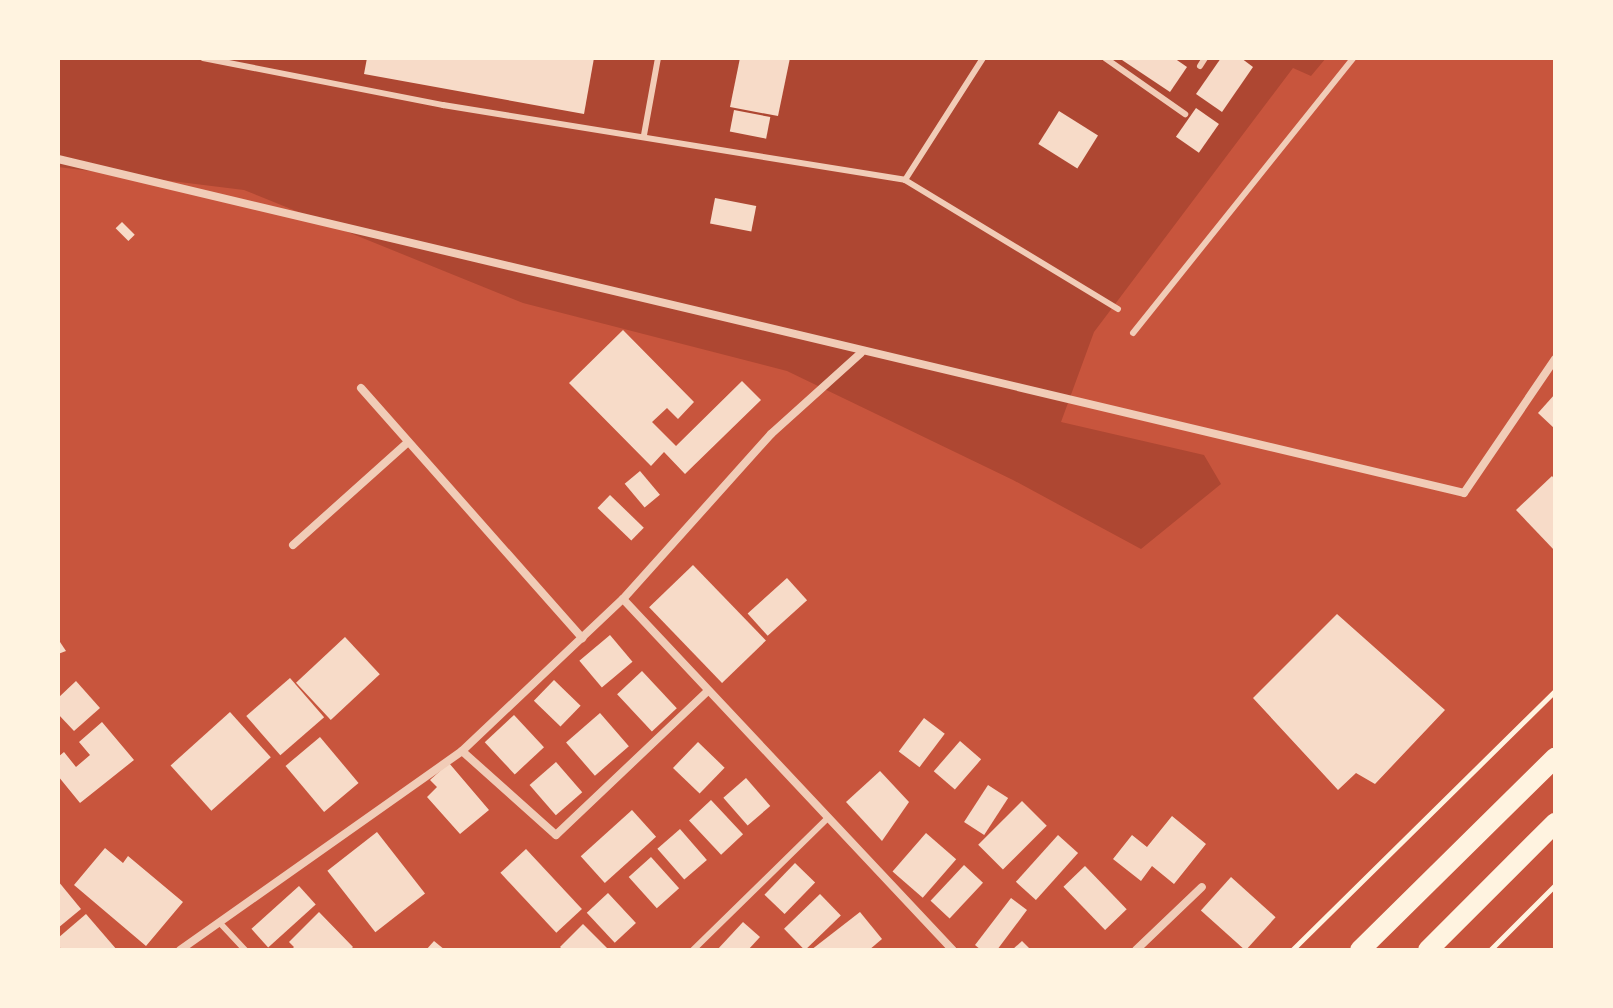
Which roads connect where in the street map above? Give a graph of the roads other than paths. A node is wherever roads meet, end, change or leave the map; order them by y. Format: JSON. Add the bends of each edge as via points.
{"nodes":[{"id":1,"x":203,"y":58,"type":"edge"},
{"id":2,"x":658,"y":58,"type":"edge"},
{"id":3,"x":983,"y":58,"type":"edge"},
{"id":4,"x":1105,"y":58,"type":"edge"},
{"id":5,"x":1205,"y":58,"type":"edge"},
{"id":6,"x":1353,"y":58,"type":"edge"},
{"id":7,"x":1200,"y":66,"type":"dead end"},
{"id":8,"x":1185,"y":114,"type":"dead end"},
{"id":9,"x":644,"y":135,"type":"junction"},
{"id":10,"x":58,"y":159,"type":"edge"},
{"id":11,"x":905,"y":180,"type":"junction"},
{"id":12,"x":1118,"y":309,"type":"dead end"},
{"id":13,"x":1133,"y":333,"type":"dead end"},
{"id":14,"x":861,"y":353,"type":"junction"},
{"id":15,"x":1555,"y":359,"type":"edge"},
{"id":16,"x":361,"y":388,"type":"dead end"},
{"id":17,"x":408,"y":442,"type":"junction"},
{"id":18,"x":293,"y":545,"type":"dead end"},
{"id":19,"x":623,"y":599,"type":"junction"},
{"id":20,"x":582,"y":638,"type":"junction"},
{"id":21,"x":708,"y":691,"type":"junction"},
{"id":22,"x":462,"y":751,"type":"junction"},
{"id":23,"x":1555,"y":758,"type":"edge"},
{"id":24,"x":828,"y":818,"type":"junction"},
{"id":25,"x":1555,"y":823,"type":"edge"},
{"id":26,"x":1202,"y":887,"type":"dead end"},
{"id":27,"x":219,"y":922,"type":"junction"},
{"id":28,"x":180,"y":950,"type":"edge"},
{"id":29,"x":245,"y":950,"type":"edge"},
{"id":30,"x":693,"y":950,"type":"edge"},
{"id":31,"x":953,"y":950,"type":"edge"},
{"id":32,"x":1136,"y":950,"type":"edge"},
{"id":33,"x":1360,"y":950,"type":"edge"},
{"id":34,"x":1428,"y":950,"type":"edge"}],
"edges":[{"from":1,"to":9,"type":"lane","via":[[443,105]]},
{"from":2,"to":9,"type":"lane"},
{"from":3,"to":11,"type":"lane"},
{"from":4,"to":8,"type":"lane"},
{"from":5,"to":7,"type":"lane"},
{"from":6,"to":13,"type":"lane"},
{"from":9,"to":11,"type":"lane"},
{"from":10,"to":14,"type":"street"},
{"from":11,"to":12,"type":"lane"},
{"from":14,"to":15,"type":"street","via":[[1464,493]]},
{"from":14,"to":19,"type":"street","via":[[771,434]]},
{"from":16,"to":17,"type":"street"},
{"from":17,"to":18,"type":"street"},
{"from":17,"to":20,"type":"street"},
{"from":19,"to":20,"type":"street"},
{"from":19,"to":21,"type":"street"},
{"from":20,"to":22,"type":"street"},
{"from":21,"to":22,"type":"street","via":[[556,835]]},
{"from":21,"to":24,"type":"street"},
{"from":22,"to":27,"type":"street"},
{"from":23,"to":33,"type":"main road"},
{"from":24,"to":30,"type":"lane"},
{"from":24,"to":31,"type":"street"},
{"from":25,"to":34,"type":"main road"},
{"from":26,"to":32,"type":"street"},
{"from":27,"to":28,"type":"street"},
{"from":27,"to":29,"type":"lane"}]}
